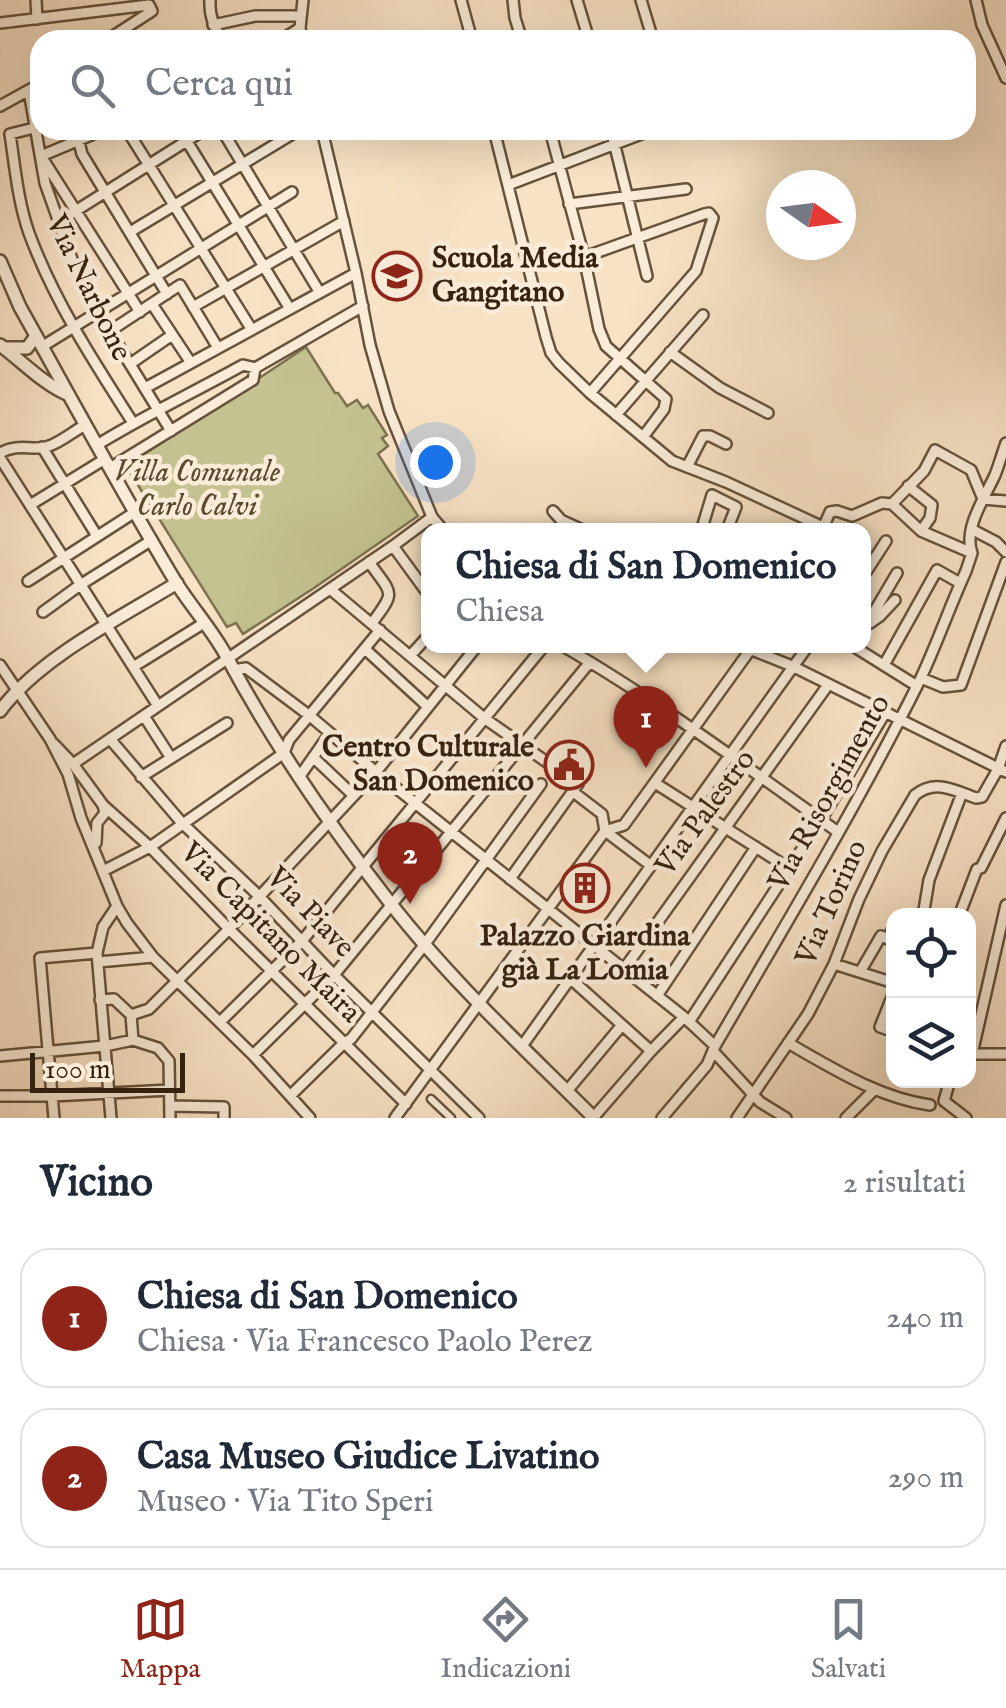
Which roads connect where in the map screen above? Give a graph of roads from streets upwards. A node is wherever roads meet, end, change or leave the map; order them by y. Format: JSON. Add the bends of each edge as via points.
{"nodes":[{"id":1,"x":36,"y":0,"type":"edge"},
{"id":2,"x":210,"y":0,"type":"edge"},
{"id":3,"x":257,"y":0,"type":"edge"},
{"id":4,"x":319,"y":0,"type":"edge"},
{"id":5,"x":461,"y":0,"type":"edge"},
{"id":6,"x":514,"y":0,"type":"edge"},
{"id":7,"x":577,"y":0,"type":"edge"},
{"id":8,"x":641,"y":0,"type":"edge"},
{"id":9,"x":976,"y":0,"type":"edge"},
{"id":10,"x":303,"y":1,"type":"edge"},
{"id":11,"x":255,"y":16,"type":"junction"},
{"id":12,"x":301,"y":16,"type":"junction"},
{"id":13,"x":37,"y":18,"type":"junction"},
{"id":14,"x":0,"y":23,"type":"edge"},
{"id":15,"x":214,"y":25,"type":"junction"},
{"id":16,"x":300,"y":28,"type":"joint"},
{"id":17,"x":129,"y":30,"type":"edge"},
{"id":18,"x":217,"y":30,"type":"edge"},
{"id":19,"x":297,"y":30,"type":"edge"},
{"id":20,"x":469,"y":30,"type":"edge"},
{"id":21,"x":519,"y":30,"type":"edge"},
{"id":22,"x":586,"y":30,"type":"edge"},
{"id":23,"x":649,"y":30,"type":"edge"},
{"id":24,"x":1006,"y":78,"type":"edge"},
{"id":25,"x":29,"y":91,"type":"joint"},
{"id":26,"x":30,"y":98,"type":"edge"},
{"id":27,"x":0,"y":106,"type":"edge"},
{"id":28,"x":30,"y":129,"type":"edge"},
{"id":29,"x":37,"y":140,"type":"edge"},
{"id":30,"x":69,"y":140,"type":"edge"},
{"id":31,"x":79,"y":140,"type":"edge"},
{"id":32,"x":133,"y":140,"type":"edge"},
{"id":33,"x":187,"y":140,"type":"joint"},
{"id":34,"x":228,"y":140,"type":"edge"},
{"id":35,"x":274,"y":140,"type":"edge"},
{"id":36,"x":324,"y":140,"type":"edge"},
{"id":37,"x":497,"y":140,"type":"edge"},
{"id":38,"x":552,"y":140,"type":"edge"},
{"id":39,"x":614,"y":140,"type":"edge"},
{"id":40,"x":626,"y":140,"type":"edge"},
{"id":41,"x":615,"y":144,"type":"junction"},
{"id":42,"x":41,"y":156,"type":"junction"},
{"id":43,"x":243,"y":164,"type":"junction"},
{"id":44,"x":558,"y":164,"type":"junction"},
{"id":45,"x":148,"y":165,"type":"junction"},
{"id":46,"x":213,"y":182,"type":"junction"},
{"id":47,"x":508,"y":185,"type":"junction"},
{"id":48,"x":686,"y":190,"type":"dead end"},
{"id":49,"x":104,"y":192,"type":"junction"},
{"id":50,"x":292,"y":192,"type":"dead end"},
{"id":51,"x":629,"y":197,"type":"junction"},
{"id":52,"x":569,"y":204,"type":"junction"},
{"id":53,"x":174,"y":206,"type":"junction"},
{"id":54,"x":268,"y":208,"type":"junction"},
{"id":55,"x":75,"y":211,"type":"junction"},
{"id":56,"x":344,"y":221,"type":"junction"},
{"id":57,"x":58,"y":222,"type":"junction"},
{"id":58,"x":239,"y":225,"type":"junction"},
{"id":59,"x":130,"y":232,"type":"junction"},
{"id":60,"x":638,"y":237,"type":"junction"},
{"id":61,"x":201,"y":249,"type":"junction"},
{"id":62,"x":294,"y":250,"type":"junction"},
{"id":63,"x":584,"y":258,"type":"junction"},
{"id":64,"x":0,"y":262,"type":"edge"},
{"id":65,"x":264,"y":266,"type":"junction"},
{"id":66,"x":356,"y":274,"type":"junction"},
{"id":67,"x":156,"y":276,"type":"junction"},
{"id":68,"x":647,"y":276,"type":"dead end"},
{"id":69,"x":226,"y":288,"type":"junction"},
{"id":70,"x":320,"y":293,"type":"junction"},
{"id":71,"x":128,"y":294,"type":"junction"},
{"id":72,"x":167,"y":294,"type":"junction"},
{"id":73,"x":152,"y":304,"type":"junction"},
{"id":74,"x":193,"y":306,"type":"junction"},
{"id":75,"x":363,"y":306,"type":"junction"},
{"id":76,"x":290,"y":309,"type":"junction"},
{"id":77,"x":98,"y":312,"type":"junction"},
{"id":78,"x":140,"y":312,"type":"junction"},
{"id":79,"x":704,"y":315,"type":"dead end"},
{"id":80,"x":73,"y":328,"type":"junction"},
{"id":81,"x":252,"y":330,"type":"junction"},
{"id":82,"x":110,"y":331,"type":"junction"},
{"id":83,"x":172,"y":335,"type":"junction"},
{"id":84,"x":40,"y":341,"type":"junction"},
{"id":85,"x":1,"y":346,"type":"edge"},
{"id":86,"x":218,"y":348,"type":"junction"},
{"id":87,"x":670,"y":352,"type":"junction"},
{"id":88,"x":620,"y":358,"type":"junction"},
{"id":89,"x":191,"y":363,"type":"junction"},
{"id":90,"x":130,"y":364,"type":"junction"},
{"id":91,"x":255,"y":368,"type":"junction"},
{"id":92,"x":646,"y":380,"type":"junction"},
{"id":93,"x":145,"y":388,"type":"junction"},
{"id":94,"x":590,"y":393,"type":"junction"},
{"id":95,"x":69,"y":394,"type":"junction"},
{"id":96,"x":158,"y":412,"type":"junction"},
{"id":97,"x":768,"y":413,"type":"dead end"},
{"id":98,"x":616,"y":415,"type":"junction"},
{"id":99,"x":133,"y":423,"type":"junction"},
{"id":100,"x":86,"y":425,"type":"junction"},
{"id":101,"x":171,"y":430,"type":"junction"},
{"id":102,"x":642,"y":437,"type":"junction"},
{"id":103,"x":1006,"y":443,"type":"edge"},
{"id":104,"x":726,"y":444,"type":"dead end"},
{"id":105,"x":97,"y":446,"type":"junction"},
{"id":106,"x":42,"y":447,"type":"junction"},
{"id":107,"x":1,"y":452,"type":"edge"},
{"id":108,"x":107,"y":464,"type":"junction"},
{"id":109,"x":687,"y":467,"type":"junction"},
{"id":110,"x":65,"y":484,"type":"junction"},
{"id":111,"x":908,"y":486,"type":"junction"},
{"id":112,"x":982,"y":499,"type":"junction"},
{"id":113,"x":1006,"y":502,"type":"edge"},
{"id":114,"x":892,"y":504,"type":"junction"},
{"id":115,"x":30,"y":505,"type":"junction"},
{"id":116,"x":553,"y":511,"type":"dead end"},
{"id":117,"x":135,"y":512,"type":"junction"},
{"id":118,"x":432,"y":517,"type":"junction"},
{"id":119,"x":424,"y":523,"type":"edge"},
{"id":120,"x":438,"y":523,"type":"edge"},
{"id":121,"x":568,"y":523,"type":"edge"},
{"id":122,"x":704,"y":523,"type":"edge"},
{"id":123,"x":730,"y":523,"type":"edge"},
{"id":124,"x":810,"y":523,"type":"edge"},
{"id":125,"x":825,"y":523,"type":"edge"},
{"id":126,"x":421,"y":525,"type":"edge"},
{"id":127,"x":973,"y":530,"type":"junction"},
{"id":128,"x":921,"y":531,"type":"junction"},
{"id":129,"x":98,"y":536,"type":"junction"},
{"id":130,"x":152,"y":540,"type":"junction"},
{"id":131,"x":886,"y":541,"type":"dead end"},
{"id":132,"x":393,"y":546,"type":"junction"},
{"id":133,"x":1006,"y":552,"type":"edge"},
{"id":134,"x":972,"y":553,"type":"junction"},
{"id":135,"x":63,"y":558,"type":"junction"},
{"id":136,"x":370,"y":562,"type":"junction"},
{"id":137,"x":1006,"y":562,"type":"edge"},
{"id":138,"x":871,"y":565,"type":"edge"},
{"id":139,"x":897,"y":573,"type":"dead end"},
{"id":140,"x":28,"y":581,"type":"dead end"},
{"id":141,"x":176,"y":583,"type":"junction"},
{"id":142,"x":421,"y":584,"type":"edge"},
{"id":143,"x":960,"y":584,"type":"junction"},
{"id":144,"x":80,"y":585,"type":"junction"},
{"id":145,"x":330,"y":589,"type":"junction"},
{"id":146,"x":895,"y":600,"type":"dead end"},
{"id":147,"x":44,"y":612,"type":"dead end"},
{"id":148,"x":871,"y":615,"type":"edge"},
{"id":149,"x":871,"y":622,"type":"edge"},
{"id":150,"x":204,"y":623,"type":"junction"},
{"id":151,"x":106,"y":626,"type":"junction"},
{"id":152,"x":376,"y":627,"type":"junction"},
{"id":153,"x":421,"y":644,"type":"edge"},
{"id":154,"x":364,"y":649,"type":"junction"},
{"id":155,"x":472,"y":653,"type":"edge"},
{"id":156,"x":538,"y":653,"type":"edge"},
{"id":157,"x":575,"y":653,"type":"edge"},
{"id":158,"x":744,"y":653,"type":"edge"},
{"id":159,"x":764,"y":653,"type":"edge"},
{"id":160,"x":802,"y":653,"type":"edge"},
{"id":161,"x":864,"y":653,"type":"edge"},
{"id":162,"x":410,"y":656,"type":"junction"},
{"id":163,"x":590,"y":662,"type":"junction"},
{"id":164,"x":230,"y":664,"type":"junction"},
{"id":165,"x":0,"y":665,"type":"edge"},
{"id":166,"x":792,"y":666,"type":"junction"},
{"id":167,"x":884,"y":666,"type":"junction"},
{"id":168,"x":133,"y":667,"type":"junction"},
{"id":169,"x":919,"y":682,"type":"junction"},
{"id":170,"x":444,"y":685,"type":"junction"},
{"id":171,"x":828,"y":686,"type":"junction"},
{"id":172,"x":16,"y":690,"type":"junction"},
{"id":173,"x":158,"y":706,"type":"junction"},
{"id":174,"x":427,"y":706,"type":"junction"},
{"id":175,"x":1,"y":710,"type":"edge"},
{"id":176,"x":885,"y":713,"type":"junction"},
{"id":177,"x":144,"y":716,"type":"junction"},
{"id":178,"x":310,"y":716,"type":"junction"},
{"id":179,"x":484,"y":718,"type":"junction"},
{"id":180,"x":900,"y":720,"type":"junction"},
{"id":181,"x":227,"y":724,"type":"dead end"},
{"id":182,"x":694,"y":730,"type":"junction"},
{"id":183,"x":330,"y":733,"type":"junction"},
{"id":184,"x":50,"y":739,"type":"junction"},
{"id":185,"x":110,"y":739,"type":"junction"},
{"id":186,"x":522,"y":744,"type":"junction"},
{"id":187,"x":1006,"y":746,"type":"edge"},
{"id":188,"x":284,"y":753,"type":"junction"},
{"id":189,"x":730,"y":754,"type":"junction"},
{"id":190,"x":313,"y":757,"type":"junction"},
{"id":191,"x":172,"y":758,"type":"junction"},
{"id":192,"x":73,"y":764,"type":"junction"},
{"id":193,"x":1002,"y":771,"type":"edge"},
{"id":194,"x":376,"y":772,"type":"junction"},
{"id":195,"x":300,"y":776,"type":"junction"},
{"id":196,"x":141,"y":777,"type":"junction"},
{"id":197,"x":761,"y":778,"type":"junction"},
{"id":198,"x":655,"y":783,"type":"junction"},
{"id":199,"x":540,"y":784,"type":"dead end"},
{"id":200,"x":575,"y":788,"type":"junction"},
{"id":201,"x":962,"y":793,"type":"junction"},
{"id":202,"x":352,"y":795,"type":"junction"},
{"id":203,"x":415,"y":802,"type":"junction"},
{"id":204,"x":102,"y":804,"type":"junction"},
{"id":205,"x":692,"y":807,"type":"junction"},
{"id":206,"x":80,"y":809,"type":"junction"},
{"id":207,"x":1006,"y":818,"type":"edge"},
{"id":208,"x":329,"y":819,"type":"junction"},
{"id":209,"x":821,"y":820,"type":"junction"},
{"id":210,"x":84,"y":822,"type":"junction"},
{"id":211,"x":182,"y":823,"type":"junction"},
{"id":212,"x":97,"y":824,"type":"junction"},
{"id":213,"x":725,"y":828,"type":"junction"},
{"id":214,"x":604,"y":831,"type":"junction"},
{"id":215,"x":452,"y":832,"type":"junction"},
{"id":216,"x":838,"y":832,"type":"junction"},
{"id":217,"x":150,"y":846,"type":"junction"},
{"id":218,"x":756,"y":848,"type":"junction"},
{"id":219,"x":96,"y":850,"type":"junction"},
{"id":220,"x":486,"y":859,"type":"junction"},
{"id":221,"x":650,"y":865,"type":"junction"},
{"id":222,"x":363,"y":866,"type":"junction"},
{"id":223,"x":790,"y":869,"type":"junction"},
{"id":224,"x":103,"y":870,"type":"junction"},
{"id":225,"x":510,"y":878,"type":"junction"},
{"id":226,"x":259,"y":896,"type":"junction"},
{"id":227,"x":392,"y":905,"type":"junction"},
{"id":228,"x":1006,"y":905,"type":"edge"},
{"id":229,"x":117,"y":906,"type":"junction"},
{"id":230,"x":548,"y":907,"type":"junction"},
{"id":231,"x":924,"y":908,"type":"edge"},
{"id":232,"x":962,"y":908,"type":"edge"},
{"id":233,"x":228,"y":928,"type":"junction"},
{"id":234,"x":886,"y":938,"type":"edge"},
{"id":235,"x":302,"y":942,"type":"junction"},
{"id":236,"x":425,"y":944,"type":"junction"},
{"id":237,"x":595,"y":945,"type":"junction"},
{"id":238,"x":98,"y":957,"type":"junction"},
{"id":239,"x":153,"y":957,"type":"junction"},
{"id":240,"x":834,"y":964,"type":"junction"},
{"id":241,"x":624,"y":969,"type":"junction"},
{"id":242,"x":272,"y":970,"type":"junction"},
{"id":243,"x":860,"y":972,"type":"junction"},
{"id":244,"x":334,"y":975,"type":"junction"},
{"id":245,"x":571,"y":979,"type":"junction"},
{"id":246,"x":178,"y":980,"type":"junction"},
{"id":247,"x":886,"y":981,"type":"edge"},
{"id":248,"x":657,"y":996,"type":"junction"},
{"id":249,"x":100,"y":1000,"type":"junction"},
{"id":250,"x":305,"y":1002,"type":"junction"},
{"id":251,"x":479,"y":1004,"type":"junction"},
{"id":252,"x":373,"y":1012,"type":"junction"},
{"id":253,"x":131,"y":1014,"type":"junction"},
{"id":254,"x":686,"y":1020,"type":"junction"},
{"id":255,"x":220,"y":1022,"type":"junction"},
{"id":256,"x":622,"y":1025,"type":"junction"},
{"id":257,"x":976,"y":1029,"type":"edge"},
{"id":258,"x":134,"y":1040,"type":"junction"},
{"id":259,"x":344,"y":1043,"type":"junction"},
{"id":260,"x":788,"y":1043,"type":"junction"},
{"id":261,"x":105,"y":1046,"type":"junction"},
{"id":262,"x":522,"y":1046,"type":"junction"},
{"id":263,"x":714,"y":1049,"type":"junction"},
{"id":264,"x":49,"y":1051,"type":"junction"},
{"id":265,"x":650,"y":1052,"type":"junction"},
{"id":266,"x":976,"y":1054,"type":"edge"},
{"id":267,"x":1006,"y":1054,"type":"edge"},
{"id":268,"x":253,"y":1055,"type":"junction"},
{"id":269,"x":0,"y":1056,"type":"edge"},
{"id":270,"x":432,"y":1070,"type":"junction"},
{"id":271,"x":948,"y":1088,"type":"edge"},
{"id":272,"x":875,"y":1089,"type":"junction"},
{"id":273,"x":170,"y":1090,"type":"junction"},
{"id":274,"x":567,"y":1090,"type":"junction"},
{"id":275,"x":109,"y":1092,"type":"junction"},
{"id":276,"x":753,"y":1094,"type":"junction"},
{"id":277,"x":0,"y":1096,"type":"edge"},
{"id":278,"x":52,"y":1096,"type":"junction"},
{"id":279,"x":290,"y":1096,"type":"junction"},
{"id":280,"x":431,"y":1098,"type":"dead end"},
{"id":281,"x":403,"y":1100,"type":"junction"},
{"id":282,"x":944,"y":1101,"type":"junction"},
{"id":283,"x":930,"y":1105,"type":"junction"},
{"id":284,"x":170,"y":1106,"type":"junction"},
{"id":285,"x":962,"y":1116,"type":"edge"},
{"id":286,"x":307,"y":1117,"type":"edge"},
{"id":287,"x":54,"y":1118,"type":"edge"},
{"id":288,"x":111,"y":1118,"type":"edge"},
{"id":289,"x":170,"y":1118,"type":"edge"},
{"id":290,"x":224,"y":1118,"type":"edge"},
{"id":291,"x":396,"y":1118,"type":"edge"},
{"id":292,"x":451,"y":1118,"type":"edge"},
{"id":293,"x":479,"y":1118,"type":"edge"},
{"id":294,"x":594,"y":1118,"type":"edge"},
{"id":295,"x":662,"y":1118,"type":"edge"},
{"id":296,"x":737,"y":1118,"type":"edge"},
{"id":297,"x":786,"y":1118,"type":"edge"},
{"id":298,"x":846,"y":1118,"type":"edge"},
{"id":299,"x":926,"y":1118,"type":"edge"}],
"edges":[{"from":1,"to":13,"type":"street"},
{"from":2,"to":15,"type":"street"},
{"from":3,"to":11,"type":"street"},
{"from":4,"to":10,"type":"street"},
{"from":5,"to":20,"type":"street"},
{"from":6,"to":21,"type":"street"},
{"from":7,"to":22,"type":"street"},
{"from":8,"to":23,"type":"street"},
{"from":9,"to":24,"type":"street"},
{"from":10,"to":12,"type":"street"},
{"from":11,"to":12,"type":"street"},
{"from":11,"to":15,"type":"street"},
{"from":12,"to":16,"type":"street"},
{"from":13,"to":14,"type":"street"},
{"from":13,"to":17,"type":"street","via":[[149,5],[152,11]]},
{"from":15,"to":18,"type":"street"},
{"from":16,"to":19,"type":"street"},
{"from":25,"to":26,"type":"street"},
{"from":25,"to":27,"type":"street"},
{"from":28,"to":80,"type":"street","name":"Via Narbone","via":[[10,134],[22,206]]},
{"from":29,"to":42,"type":"street"},
{"from":30,"to":42,"type":"street"},
{"from":31,"to":49,"type":"street"},
{"from":32,"to":45,"type":"street"},
{"from":33,"to":45,"type":"street"},
{"from":33,"to":46,"type":"street"},
{"from":34,"to":43,"type":"street"},
{"from":35,"to":43,"type":"street"},
{"from":36,"to":56,"type":"street"},
{"from":37,"to":47,"type":"street"},
{"from":38,"to":44,"type":"street"},
{"from":39,"to":41,"type":"street"},
{"from":40,"to":41,"type":"street"},
{"from":41,"to":44,"type":"street"},
{"from":41,"to":51,"type":"street"},
{"from":42,"to":55,"type":"street"},
{"from":42,"to":57,"type":"street"},
{"from":43,"to":46,"type":"street"},
{"from":43,"to":54,"type":"street"},
{"from":44,"to":47,"type":"street"},
{"from":44,"to":52,"type":"street"},
{"from":45,"to":49,"type":"street"},
{"from":45,"to":53,"type":"street"},
{"from":46,"to":53,"type":"street"},
{"from":46,"to":58,"type":"street"},
{"from":47,"to":94,"type":"street","via":[[551,353]]},
{"from":48,"to":51,"type":"street"},
{"from":49,"to":55,"type":"street"},
{"from":49,"to":59,"type":"street"},
{"from":50,"to":54,"type":"street"},
{"from":51,"to":52,"type":"street"},
{"from":51,"to":60,"type":"street"},
{"from":52,"to":63,"type":"street"},
{"from":53,"to":59,"type":"street"},
{"from":53,"to":61,"type":"street"},
{"from":54,"to":58,"type":"street"},
{"from":54,"to":62,"type":"street"},
{"from":55,"to":57,"type":"street"},
{"from":55,"to":71,"type":"street"},
{"from":56,"to":62,"type":"street"},
{"from":56,"to":66,"type":"street"},
{"from":57,"to":77,"type":"street"},
{"from":58,"to":61,"type":"street"},
{"from":58,"to":65,"type":"street"},
{"from":59,"to":67,"type":"street"},
{"from":60,"to":63,"type":"street"},
{"from":60,"to":68,"type":"street"},
{"from":60,"to":88,"type":"street","via":[[704,214],[713,218],[696,271]]},
{"from":61,"to":67,"type":"street"},
{"from":61,"to":69,"type":"street"},
{"from":62,"to":65,"type":"street"},
{"from":62,"to":70,"type":"street"},
{"from":63,"to":88,"type":"street","via":[[606,346]]},
{"from":64,"to":84,"type":"street"},
{"from":65,"to":69,"type":"street"},
{"from":65,"to":76,"type":"street"},
{"from":66,"to":70,"type":"street"},
{"from":66,"to":75,"type":"street"},
{"from":67,"to":71,"type":"street"},
{"from":67,"to":72,"type":"street"},
{"from":69,"to":74,"type":"street"},
{"from":69,"to":81,"type":"street"},
{"from":70,"to":76,"type":"street"},
{"from":71,"to":77,"type":"street"},
{"from":71,"to":78,"type":"street"},
{"from":72,"to":73,"type":"street"},
{"from":72,"to":74,"type":"street","via":[[180,286]]},
{"from":73,"to":78,"type":"street"},
{"from":73,"to":83,"type":"street"},
{"from":74,"to":86,"type":"street"},
{"from":75,"to":91,"type":"street"},
{"from":75,"to":118,"type":"street","via":[[389,411]]},
{"from":76,"to":81,"type":"street"},
{"from":77,"to":80,"type":"street"},
{"from":77,"to":82,"type":"street"},
{"from":78,"to":82,"type":"street"},
{"from":79,"to":87,"type":"street"},
{"from":80,"to":84,"type":"street"},
{"from":80,"to":99,"type":"street","name":"Via Narbone"},
{"from":81,"to":86,"type":"street"},
{"from":82,"to":90,"type":"street"},
{"from":83,"to":89,"type":"street"},
{"from":83,"to":90,"type":"street"},
{"from":84,"to":85,"type":"street","via":[[27,348]]},
{"from":84,"to":95,"type":"street"},
{"from":85,"to":95,"type":"street"},
{"from":86,"to":89,"type":"street"},
{"from":87,"to":92,"type":"street"},
{"from":87,"to":97,"type":"street"},
{"from":88,"to":92,"type":"street"},
{"from":88,"to":94,"type":"street"},
{"from":89,"to":93,"type":"street"},
{"from":90,"to":93,"type":"street"},
{"from":91,"to":96,"type":"street","via":[[243,366]]},
{"from":91,"to":101,"type":"street","via":[[254,380]]},
{"from":92,"to":98,"type":"street"},
{"from":92,"to":102,"type":"street","via":[[666,403]]},
{"from":93,"to":96,"type":"street"},
{"from":94,"to":98,"type":"street"},
{"from":95,"to":100,"type":"street"},
{"from":96,"to":99,"type":"street"},
{"from":96,"to":101,"type":"street"},
{"from":98,"to":102,"type":"street"},
{"from":99,"to":105,"type":"street"},
{"from":100,"to":105,"type":"street"},
{"from":100,"to":106,"type":"street"},
{"from":101,"to":108,"type":"street"},
{"from":102,"to":109,"type":"street"},
{"from":103,"to":112,"type":"street","name":"Via Risorgimento"},
{"from":104,"to":109,"type":"street","via":[[703,436]]},
{"from":105,"to":108,"type":"street"},
{"from":106,"to":107,"type":"street"},
{"from":106,"to":110,"type":"street"},
{"from":107,"to":115,"type":"street"},
{"from":108,"to":110,"type":"street"},
{"from":108,"to":117,"type":"street"},
{"from":109,"to":124,"type":"street"},
{"from":110,"to":115,"type":"street"},
{"from":110,"to":129,"type":"street"},
{"from":111,"to":112,"type":"street","via":[[935,450],[971,470]]},
{"from":111,"to":114,"type":"street"},
{"from":111,"to":128,"type":"street","via":[[932,505]]},
{"from":112,"to":113,"type":"street"},
{"from":112,"to":127,"type":"street","name":"Via Risorgimento"},
{"from":114,"to":125,"type":"street","via":[[852,516],[830,512]]},
{"from":114,"to":128,"type":"street"},
{"from":115,"to":135,"type":"street"},
{"from":116,"to":121,"type":"street"},
{"from":117,"to":129,"type":"street"},
{"from":117,"to":130,"type":"street"},
{"from":118,"to":119,"type":"street"},
{"from":118,"to":120,"type":"street"},
{"from":122,"to":123,"type":"street","via":[[712,495],[736,506]]},
{"from":126,"to":132,"type":"street"},
{"from":127,"to":133,"type":"street"},
{"from":127,"to":134,"type":"street","name":"Via Risorgimento"},
{"from":128,"to":134,"type":"street"},
{"from":129,"to":135,"type":"street"},
{"from":130,"to":141,"type":"street"},
{"from":130,"to":144,"type":"street"},
{"from":131,"to":138,"type":"street"},
{"from":132,"to":136,"type":"street"},
{"from":132,"to":142,"type":"street"},
{"from":134,"to":143,"type":"street","name":"Via Risorgimento"},
{"from":135,"to":140,"type":"street"},
{"from":135,"to":144,"type":"street"},
{"from":136,"to":145,"type":"street"},
{"from":136,"to":152,"type":"street","via":[[389,590]]},
{"from":137,"to":169,"type":"street","via":[[961,685]]},
{"from":139,"to":148,"type":"street"},
{"from":141,"to":150,"type":"street"},
{"from":141,"to":151,"type":"street"},
{"from":143,"to":167,"type":"street","via":[[937,570]]},
{"from":143,"to":169,"type":"street","name":"Via Risorgimento"},
{"from":144,"to":147,"type":"street"},
{"from":144,"to":151,"type":"street"},
{"from":145,"to":152,"type":"street"},
{"from":145,"to":164,"type":"street"},
{"from":146,"to":149,"type":"street"},
{"from":150,"to":164,"type":"street"},
{"from":150,"to":168,"type":"street"},
{"from":151,"to":168,"type":"street"},
{"from":151,"to":172,"type":"street"},
{"from":152,"to":154,"type":"street"},
{"from":152,"to":162,"type":"street"},
{"from":153,"to":162,"type":"street"},
{"from":154,"to":174,"type":"street"},
{"from":154,"to":178,"type":"street"},
{"from":155,"to":170,"type":"street"},
{"from":156,"to":179,"type":"street"},
{"from":157,"to":163,"type":"street"},
{"from":158,"to":182,"type":"street"},
{"from":159,"to":166,"type":"street"},
{"from":160,"to":166,"type":"street"},
{"from":161,"to":167,"type":"street"},
{"from":162,"to":170,"type":"street"},
{"from":163,"to":182,"type":"street"},
{"from":163,"to":186,"type":"street"},
{"from":164,"to":173,"type":"street"},
{"from":164,"to":178,"type":"street","via":[[246,668]]},
{"from":164,"to":188,"type":"street"},
{"from":165,"to":172,"type":"street"},
{"from":166,"to":171,"type":"street"},
{"from":166,"to":189,"type":"street"},
{"from":167,"to":169,"type":"street"},
{"from":168,"to":173,"type":"street"},
{"from":169,"to":180,"type":"street","name":"Via Risorgimento"},
{"from":170,"to":174,"type":"street"},
{"from":170,"to":179,"type":"street"},
{"from":171,"to":176,"type":"street"},
{"from":171,"to":197,"type":"street","name":"Via Palestro"},
{"from":172,"to":175,"type":"street"},
{"from":172,"to":184,"type":"street"},
{"from":173,"to":177,"type":"street"},
{"from":174,"to":194,"type":"street"},
{"from":176,"to":180,"type":"street"},
{"from":176,"to":209,"type":"street"},
{"from":177,"to":185,"type":"street"},
{"from":177,"to":191,"type":"street"},
{"from":178,"to":183,"type":"street"},
{"from":178,"to":188,"type":"street"},
{"from":179,"to":186,"type":"street"},
{"from":179,"to":203,"type":"street"},
{"from":180,"to":193,"type":"street"},
{"from":180,"to":216,"type":"street","name":"Via Risorgimento"},
{"from":181,"to":191,"type":"street"},
{"from":182,"to":189,"type":"street"},
{"from":182,"to":198,"type":"street"},
{"from":183,"to":190,"type":"street"},
{"from":183,"to":194,"type":"street"},
{"from":184,"to":192,"type":"street","name":"Via Capitano Maira"},
{"from":184,"to":206,"type":"street"},
{"from":185,"to":192,"type":"street"},
{"from":185,"to":196,"type":"street","name":"Via Piave"},
{"from":186,"to":200,"type":"street"},
{"from":186,"to":215,"type":"street"},
{"from":187,"to":193,"type":"street"},
{"from":188,"to":195,"type":"street"},
{"from":188,"to":211,"type":"street"},
{"from":189,"to":197,"type":"street"},
{"from":189,"to":205,"type":"street"},
{"from":190,"to":195,"type":"street"},
{"from":190,"to":202,"type":"street"},
{"from":191,"to":196,"type":"street"},
{"from":192,"to":204,"type":"street","name":"Via Capitano Maira"},
{"from":193,"to":201,"type":"street","name":"Via Torino","via":[[982,797]]},
{"from":194,"to":202,"type":"street"},
{"from":194,"to":203,"type":"street"},
{"from":195,"to":208,"type":"street"},
{"from":196,"to":211,"type":"street","name":"Via Piave"},
{"from":197,"to":209,"type":"street"},
{"from":197,"to":213,"type":"street","name":"Via Palestro"},
{"from":198,"to":205,"type":"street"},
{"from":198,"to":214,"type":"street","via":[[624,825]]},
{"from":199,"to":220,"type":"street"},
{"from":200,"to":214,"type":"street","via":[[602,814]]},
{"from":200,"to":225,"type":"street"},
{"from":201,"to":231,"type":"street"},
{"from":201,"to":240,"type":"street","name":"Via Torino","via":[[938,786],[914,796],[859,899]]},
{"from":202,"to":208,"type":"street"},
{"from":203,"to":215,"type":"street"},
{"from":203,"to":222,"type":"street"},
{"from":204,"to":206,"type":"street","via":[[89,800]]},
{"from":204,"to":212,"type":"street","via":[[104,817]]},
{"from":204,"to":217,"type":"street","name":"Via Capitano Maira"},
{"from":205,"to":213,"type":"street"},
{"from":205,"to":221,"type":"street"},
{"from":206,"to":210,"type":"street"},
{"from":207,"to":232,"type":"street"},
{"from":208,"to":222,"type":"street"},
{"from":208,"to":226,"type":"street"},
{"from":209,"to":216,"type":"street"},
{"from":209,"to":223,"type":"street"},
{"from":210,"to":212,"type":"street"},
{"from":210,"to":219,"type":"street"},
{"from":211,"to":217,"type":"street"},
{"from":211,"to":226,"type":"street","name":"Via Piave"},
{"from":212,"to":219,"type":"street"},
{"from":213,"to":218,"type":"street"},
{"from":213,"to":241,"type":"street","name":"Via Palestro"},
{"from":214,"to":221,"type":"street"},
{"from":214,"to":230,"type":"street"},
{"from":215,"to":220,"type":"street"},
{"from":215,"to":227,"type":"street"},
{"from":216,"to":263,"type":"street","name":"Via Risorgimento"},
{"from":217,"to":224,"type":"street"},
{"from":217,"to":233,"type":"street","name":"Via Capitano Maira"},
{"from":218,"to":223,"type":"street"},
{"from":218,"to":248,"type":"street"},
{"from":219,"to":224,"type":"street"},
{"from":220,"to":225,"type":"street"},
{"from":220,"to":236,"type":"street"},
{"from":221,"to":237,"type":"street"},
{"from":222,"to":227,"type":"street"},
{"from":222,"to":235,"type":"street"},
{"from":223,"to":254,"type":"street"},
{"from":224,"to":229,"type":"street"},
{"from":225,"to":230,"type":"street"},
{"from":226,"to":233,"type":"street"},
{"from":226,"to":235,"type":"street","name":"Via Piave"},
{"from":227,"to":236,"type":"street"},
{"from":227,"to":244,"type":"street"},
{"from":228,"to":257,"type":"street"},
{"from":229,"to":238,"type":"street","via":[[103,927]]},
{"from":229,"to":239,"type":"street"},
{"from":230,"to":237,"type":"street"},
{"from":230,"to":251,"type":"street"},
{"from":233,"to":242,"type":"street","name":"Via Capitano Maira"},
{"from":233,"to":246,"type":"street"},
{"from":234,"to":243,"type":"street"},
{"from":235,"to":242,"type":"street"},
{"from":235,"to":244,"type":"street","name":"Via Piave"},
{"from":236,"to":251,"type":"street"},
{"from":236,"to":252,"type":"street"},
{"from":237,"to":241,"type":"street"},
{"from":237,"to":245,"type":"street"},
{"from":238,"to":239,"type":"street"},
{"from":238,"to":249,"type":"street"},
{"from":238,"to":264,"type":"street","via":[[40,958]]},
{"from":239,"to":246,"type":"street"},
{"from":240,"to":243,"type":"street"},
{"from":240,"to":260,"type":"street","name":"Via Torino"},
{"from":241,"to":248,"type":"street"},
{"from":242,"to":250,"type":"street","name":"Via Capitano Maira"},
{"from":242,"to":255,"type":"street"},
{"from":243,"to":247,"type":"street"},
{"from":244,"to":250,"type":"street"},
{"from":244,"to":252,"type":"street","name":"Via Piave"},
{"from":245,"to":256,"type":"street"},
{"from":245,"to":262,"type":"street"},
{"from":246,"to":253,"type":"street","via":[[148,1009]]},
{"from":246,"to":255,"type":"street"},
{"from":248,"to":254,"type":"street"},
{"from":249,"to":253,"type":"street","via":[[114,999]]},
{"from":249,"to":261,"type":"street"},
{"from":250,"to":259,"type":"street","name":"Via Capitano Maira"},
{"from":250,"to":268,"type":"street"},
{"from":251,"to":262,"type":"street"},
{"from":251,"to":270,"type":"street"},
{"from":252,"to":259,"type":"street"},
{"from":252,"to":270,"type":"street","name":"Via Piave"},
{"from":253,"to":258,"type":"street"},
{"from":254,"to":263,"type":"street"},
{"from":254,"to":265,"type":"street"},
{"from":255,"to":268,"type":"street"},
{"from":256,"to":265,"type":"street"},
{"from":256,"to":274,"type":"street"},
{"from":258,"to":261,"type":"street"},
{"from":258,"to":273,"type":"street","via":[[166,1056]]},
{"from":259,"to":279,"type":"street"},
{"from":259,"to":281,"type":"street","name":"Via Capitano Maira"},
{"from":260,"to":272,"type":"street"},
{"from":260,"to":276,"type":"street","name":"Via Torino"},
{"from":261,"to":264,"type":"street"},
{"from":261,"to":275,"type":"street"},
{"from":262,"to":274,"type":"street"},
{"from":263,"to":276,"type":"street"},
{"from":263,"to":295,"type":"street","name":"Via Risorgimento","via":[[708,1066]]},
{"from":264,"to":269,"type":"street"},
{"from":264,"to":278,"type":"street"},
{"from":265,"to":294,"type":"street"},
{"from":266,"to":267,"type":"street"},
{"from":268,"to":279,"type":"street"},
{"from":270,"to":281,"type":"street"},
{"from":270,"to":293,"type":"street","name":"Via Piave"},
{"from":271,"to":282,"type":"street"},
{"from":272,"to":283,"type":"street"},
{"from":272,"to":298,"type":"street"},
{"from":273,"to":275,"type":"street"},
{"from":273,"to":284,"type":"street"},
{"from":274,"to":294,"type":"street"},
{"from":275,"to":278,"type":"street"},
{"from":275,"to":288,"type":"street"},
{"from":276,"to":296,"type":"street","name":"Via Torino"},
{"from":276,"to":297,"type":"street"},
{"from":277,"to":278,"type":"street"},
{"from":278,"to":287,"type":"street"},
{"from":279,"to":286,"type":"street"},
{"from":280,"to":292,"type":"street"},
{"from":281,"to":291,"type":"street"},
{"from":282,"to":283,"type":"street"},
{"from":282,"to":285,"type":"street"},
{"from":283,"to":299,"type":"street"},
{"from":284,"to":289,"type":"street"},
{"from":284,"to":290,"type":"street","via":[[224,1108]]}]}
